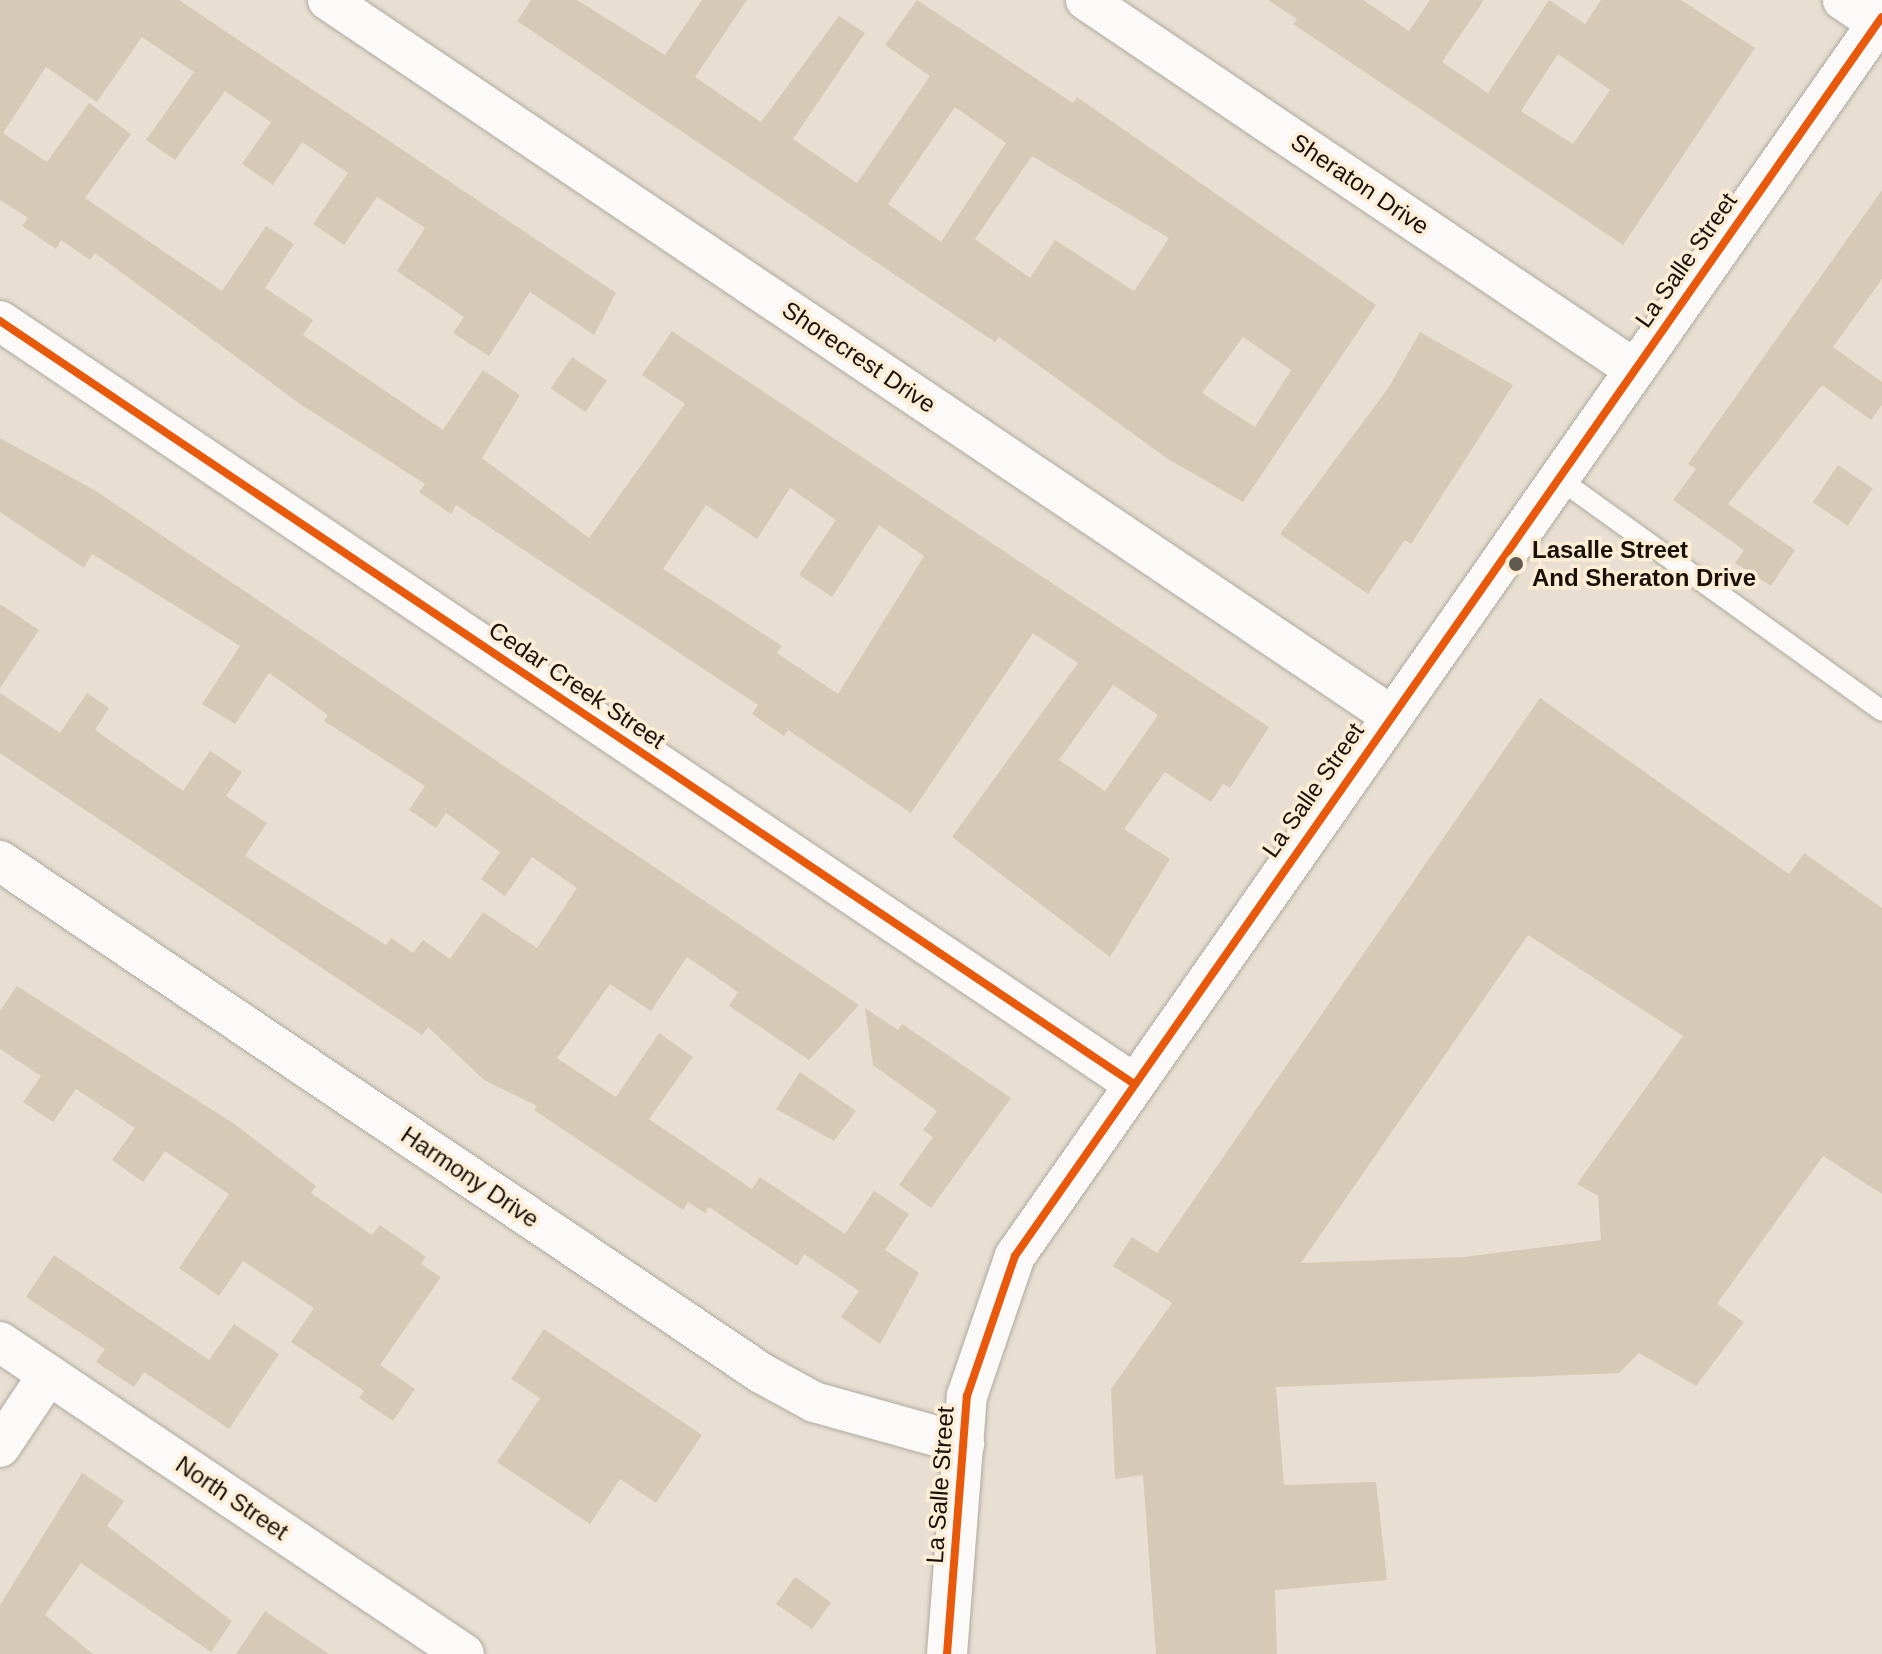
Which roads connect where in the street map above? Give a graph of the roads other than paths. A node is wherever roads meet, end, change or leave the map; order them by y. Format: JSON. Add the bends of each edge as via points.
{"nodes":[{"id":1,"x":328,"y":0,"type":"edge"},
{"id":2,"x":1086,"y":0,"type":"edge"},
{"id":3,"x":1843,"y":0,"type":"edge"},
{"id":4,"x":1881,"y":22,"type":"edge"},
{"id":5,"x":0,"y":321,"type":"edge"},
{"id":6,"x":1634,"y":369,"type":"junction"},
{"id":7,"x":1558,"y":478,"type":"junction"},
{"id":8,"x":1882,"y":711,"type":"edge"},
{"id":9,"x":1390,"y":715,"type":"junction"},
{"id":10,"x":0,"y":861,"type":"edge"},
{"id":11,"x":1131,"y":1082,"type":"junction"},
{"id":12,"x":0,"y":1342,"type":"edge"},
{"id":13,"x":48,"y":1375,"type":"junction"},
{"id":14,"x":964,"y":1444,"type":"junction"},
{"id":15,"x":0,"y":1447,"type":"edge"},
{"id":16,"x":449,"y":1650,"type":"edge"},
{"id":17,"x":947,"y":1654,"type":"edge"}],
"edges":[{"from":1,"to":9,"type":"street","name":"Shorecrest Drive"},
{"from":2,"to":6,"type":"street","name":"Sheraton Drive"},
{"from":3,"to":4,"type":"street"},
{"from":4,"to":6,"type":"street","name":"La Salle Street"},
{"from":5,"to":11,"type":"street","name":"Cedar Creek Street"},
{"from":6,"to":7,"type":"street","name":"La Salle Street"},
{"from":7,"to":8,"type":"lane"},
{"from":7,"to":9,"type":"street","name":"La Salle Street"},
{"from":9,"to":11,"type":"street","name":"La Salle Street"},
{"from":10,"to":14,"type":"street","name":"Harmony Drive","via":[[761,1373],[814,1402]]},
{"from":11,"to":14,"type":"street","name":"La Salle Street","via":[[1015,1256],[980,1348]]},
{"from":12,"to":13,"type":"street","name":"North Street"},
{"from":13,"to":15,"type":"street"},
{"from":13,"to":16,"type":"street","name":"North Street"},
{"from":14,"to":17,"type":"street","name":"La Salle Street"}]}
